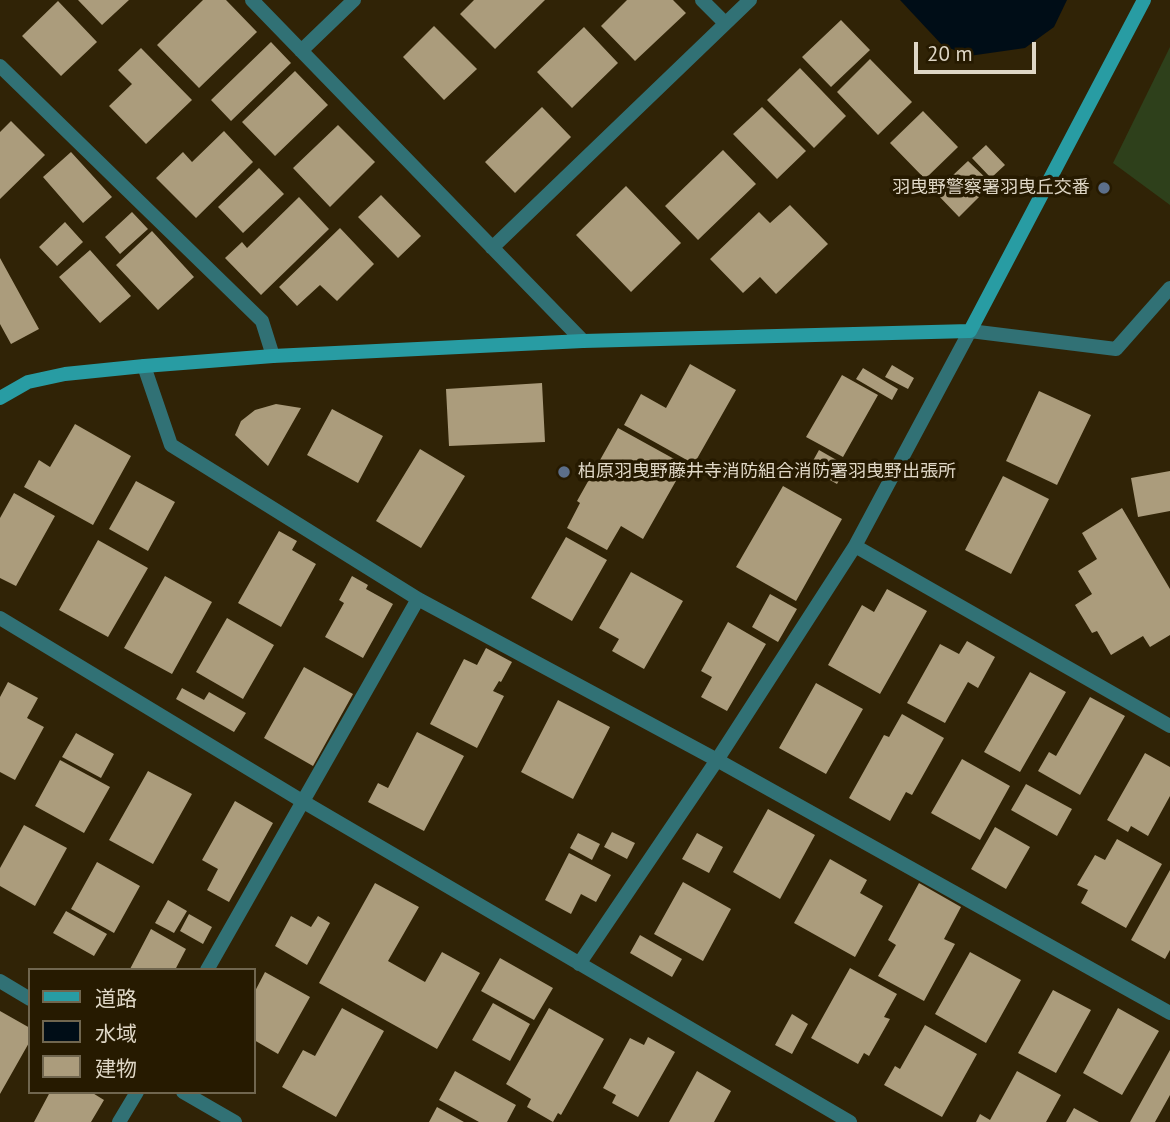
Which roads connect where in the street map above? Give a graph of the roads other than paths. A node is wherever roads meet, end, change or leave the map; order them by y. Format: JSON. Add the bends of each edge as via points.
{"nodes":[{"id":1,"x":252,"y":0,"type":"edge"},
{"id":2,"x":354,"y":0,"type":"edge"},
{"id":3,"x":702,"y":0,"type":"edge"},
{"id":4,"x":750,"y":0,"type":"edge"},
{"id":5,"x":1144,"y":0,"type":"edge"},
{"id":6,"x":725,"y":23,"type":"junction"},
{"id":7,"x":302,"y":51,"type":"junction"},
{"id":8,"x":0,"y":66,"type":"edge"},
{"id":9,"x":492,"y":248,"type":"junction"},
{"id":10,"x":1170,"y":288,"type":"edge"},
{"id":11,"x":970,"y":331,"type":"junction"},
{"id":12,"x":583,"y":341,"type":"junction"},
{"id":13,"x":273,"y":356,"type":"junction"},
{"id":14,"x":144,"y":366,"type":"junction"},
{"id":15,"x":0,"y":398,"type":"edge"},
{"id":16,"x":855,"y":546,"type":"junction"},
{"id":17,"x":418,"y":598,"type":"junction"},
{"id":18,"x":0,"y":618,"type":"edge"},
{"id":19,"x":1170,"y":726,"type":"edge"},
{"id":20,"x":717,"y":760,"type":"junction"},
{"id":21,"x":302,"y":801,"type":"junction"},
{"id":22,"x":579,"y":964,"type":"junction"},
{"id":23,"x":208,"y":968,"type":"edge"},
{"id":24,"x":0,"y":981,"type":"edge"},
{"id":25,"x":28,"y":998,"type":"edge"},
{"id":26,"x":1170,"y":1013,"type":"edge"},
{"id":27,"x":136,"y":1094,"type":"edge"},
{"id":28,"x":186,"y":1094,"type":"edge"},
{"id":29,"x":119,"y":1122,"type":"edge"},
{"id":30,"x":235,"y":1122,"type":"edge"},
{"id":31,"x":850,"y":1122,"type":"edge"}],
"edges":[{"from":1,"to":7,"type":"street"},
{"from":2,"to":7,"type":"street"},
{"from":3,"to":6,"type":"street"},
{"from":4,"to":6,"type":"street"},
{"from":5,"to":11,"type":"street"},
{"from":6,"to":9,"type":"street"},
{"from":7,"to":9,"type":"street"},
{"from":8,"to":13,"type":"street","via":[[262,321]]},
{"from":9,"to":12,"type":"street"},
{"from":10,"to":11,"type":"street","via":[[1116,349]]},
{"from":11,"to":12,"type":"street"},
{"from":11,"to":16,"type":"street"},
{"from":12,"to":13,"type":"street"},
{"from":13,"to":14,"type":"street"},
{"from":14,"to":15,"type":"street","via":[[28,382]]},
{"from":14,"to":17,"type":"street","via":[[171,446]]},
{"from":16,"to":19,"type":"street"},
{"from":16,"to":20,"type":"street"},
{"from":17,"to":20,"type":"street"},
{"from":17,"to":21,"type":"street"},
{"from":18,"to":21,"type":"street"},
{"from":20,"to":22,"type":"street"},
{"from":20,"to":26,"type":"street"},
{"from":21,"to":22,"type":"street"},
{"from":21,"to":23,"type":"street"},
{"from":22,"to":31,"type":"street"},
{"from":24,"to":25,"type":"street"},
{"from":27,"to":29,"type":"street"},
{"from":28,"to":30,"type":"street"}]}
